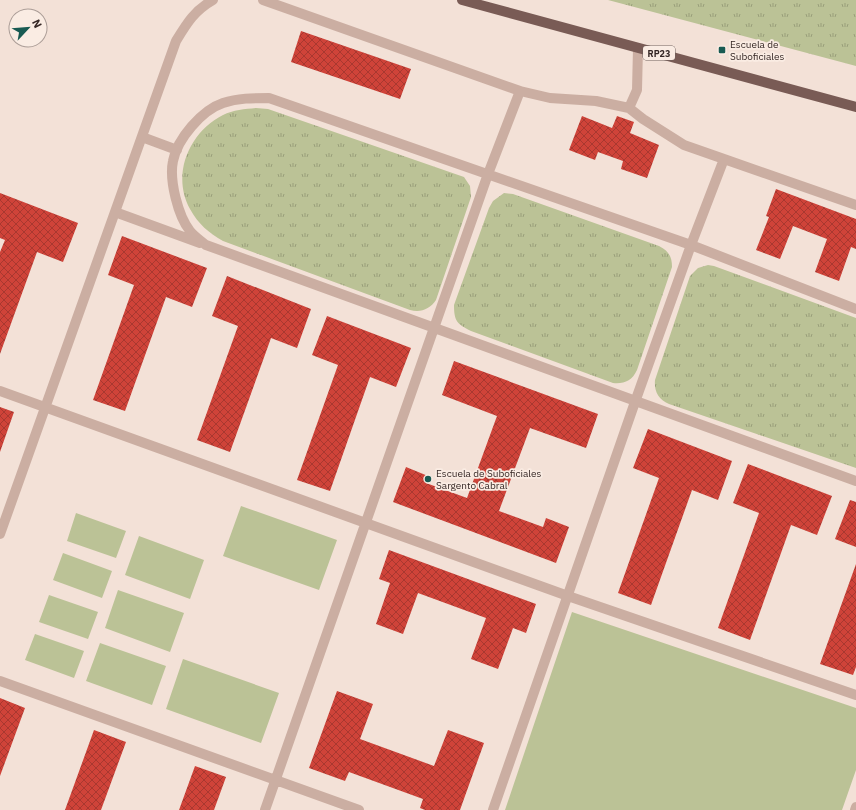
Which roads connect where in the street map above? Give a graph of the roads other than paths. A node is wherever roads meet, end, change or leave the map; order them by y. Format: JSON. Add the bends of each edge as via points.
{"nodes":[{"id":1,"x":213,"y":0,"type":"edge"},
{"id":2,"x":263,"y":0,"type":"edge"},
{"id":3,"x":462,"y":0,"type":"edge"},
{"id":4,"x":638,"y":48,"type":"junction"},
{"id":5,"x":520,"y":91,"type":"junction"},
{"id":6,"x":856,"y":107,"type":"edge"},
{"id":7,"x":629,"y":108,"type":"junction"},
{"id":8,"x":142,"y":137,"type":"junction"},
{"id":9,"x":177,"y":150,"type":"junction"},
{"id":10,"x":724,"y":159,"type":"junction"},
{"id":11,"x":488,"y":174,"type":"junction"},
{"id":12,"x":856,"y":205,"type":"edge"},
{"id":13,"x":115,"y":212,"type":"junction"},
{"id":14,"x":206,"y":245,"type":"junction"},
{"id":15,"x":691,"y":245,"type":"junction"},
{"id":16,"x":856,"y":309,"type":"edge"},
{"id":17,"x":434,"y":328,"type":"junction"},
{"id":18,"x":0,"y":391,"type":"edge"},
{"id":19,"x":635,"y":402,"type":"junction"},
{"id":20,"x":45,"y":407,"type":"junction"},
{"id":21,"x":855,"y":481,"type":"edge"},
{"id":22,"x":366,"y":522,"type":"junction"},
{"id":23,"x":0,"y":534,"type":"edge"},
{"id":24,"x":568,"y":596,"type":"junction"},
{"id":25,"x":0,"y":681,"type":"edge"},
{"id":26,"x":856,"y":695,"type":"edge"},
{"id":27,"x":275,"y":780,"type":"junction"},
{"id":28,"x":856,"y":807,"type":"edge"},
{"id":29,"x":265,"y":810,"type":"edge"},
{"id":30,"x":359,"y":810,"type":"edge"},
{"id":31,"x":493,"y":810,"type":"edge"},
{"id":32,"x":855,"y":810,"type":"edge"}],
"edges":[{"from":1,"to":8,"type":"lane","via":[[193,15],[176,41]]},
{"from":2,"to":5,"type":"lane"},
{"from":3,"to":4,"type":"main road","number":"RP23"},
{"from":4,"to":6,"type":"main road","number":"RP23"},
{"from":4,"to":7,"type":"lane","via":[[637,90]]},
{"from":5,"to":7,"type":"lane","via":[[550,98],[596,101]]},
{"from":5,"to":11,"type":"lane"},
{"from":7,"to":10,"type":"lane","via":[[684,145]]},
{"from":8,"to":9,"type":"lane"},
{"from":8,"to":13,"type":"lane"},
{"from":9,"to":11,"type":"lane","via":[[190,127],[222,103],[243,98],[269,98]]},
{"from":9,"to":14,"type":"lane","via":[[173,161],[177,203],[190,231]]},
{"from":10,"to":12,"type":"lane"},
{"from":10,"to":15,"type":"lane"},
{"from":11,"to":15,"type":"lane"},
{"from":11,"to":17,"type":"lane"},
{"from":13,"to":14,"type":"lane"},
{"from":13,"to":20,"type":"lane"},
{"from":14,"to":17,"type":"lane"},
{"from":15,"to":16,"type":"lane"},
{"from":15,"to":19,"type":"lane"},
{"from":17,"to":19,"type":"lane"},
{"from":17,"to":22,"type":"lane"},
{"from":18,"to":20,"type":"lane"},
{"from":19,"to":21,"type":"lane"},
{"from":19,"to":24,"type":"lane"},
{"from":20,"to":22,"type":"lane"},
{"from":20,"to":23,"type":"lane"},
{"from":22,"to":24,"type":"lane"},
{"from":22,"to":27,"type":"lane"},
{"from":24,"to":26,"type":"lane"},
{"from":24,"to":31,"type":"lane"},
{"from":25,"to":27,"type":"lane"},
{"from":27,"to":29,"type":"lane"},
{"from":27,"to":30,"type":"lane"},
{"from":28,"to":32,"type":"lane"}]}
